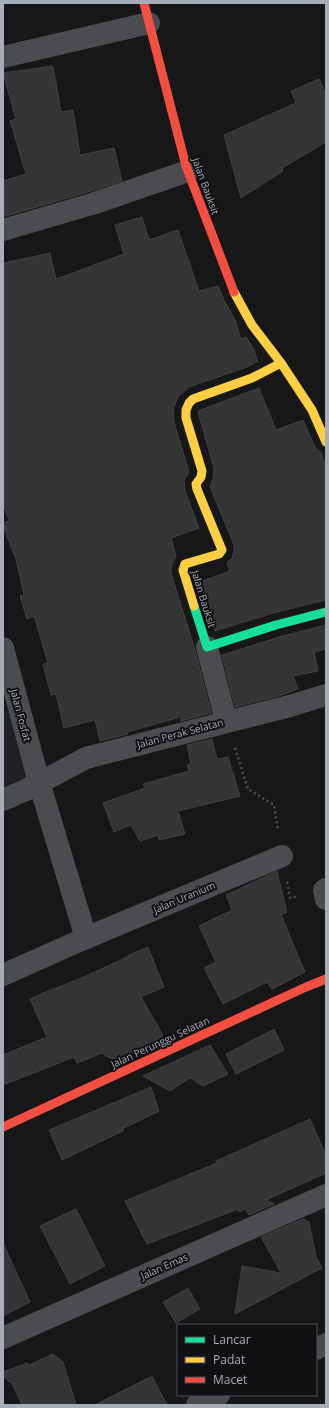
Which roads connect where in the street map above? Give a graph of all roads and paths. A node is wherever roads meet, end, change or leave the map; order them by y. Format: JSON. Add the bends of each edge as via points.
{"nodes":[{"id":1,"x":146,"y":13,"type":"edge"},
{"id":2,"x":3,"y":57,"type":"edge"},
{"id":3,"x":188,"y":171,"type":"junction"},
{"id":4,"x":3,"y":230,"type":"edge"},
{"id":5,"x":281,"y":363,"type":"junction"},
{"id":6,"x":326,"y":442,"type":"edge"},
{"id":7,"x":326,"y":612,"type":"edge"},
{"id":8,"x":207,"y":647,"type":"junction"},
{"id":9,"x":3,"y":648,"type":"edge"},
{"id":10,"x":326,"y":695,"type":"edge"},
{"id":11,"x":226,"y":721,"type":"junction"},
{"id":12,"x":39,"y":782,"type":"junction"},
{"id":13,"x":3,"y":800,"type":"edge"},
{"id":14,"x":282,"y":856,"type":"junction"},
{"id":15,"x":326,"y":893,"type":"edge"},
{"id":16,"x":86,"y":938,"type":"junction"},
{"id":17,"x":3,"y":975,"type":"edge"},
{"id":18,"x":326,"y":980,"type":"edge"},
{"id":19,"x":3,"y":1127,"type":"edge"},
{"id":20,"x":326,"y":1195,"type":"edge"},
{"id":21,"x":3,"y":1338,"type":"edge"},
{"id":22,"x":326,"y":1344,"type":"edge"},
{"id":23,"x":317,"y":1348,"type":"edge"},
{"id":24,"x":216,"y":1396,"type":"edge"},
{"id":25,"x":197,"y":1405,"type":"edge"}],
"edges":[{"from":1,"to":2,"type":"street"},
{"from":1,"to":3,"type":"street","name":"Jalan Bauksit"},
{"from":3,"to":4,"type":"street","via":[[92,204]]},
{"from":3,"to":5,"type":"street","name":"Jalan Bauksit","via":[[235,294],[252,325]]},
{"from":5,"to":6,"type":"street","name":"Jalan Bauksit","via":[[312,410]]},
{"from":5,"to":8,"type":"street","name":"Jalan Bauksit","via":[[252,378],[193,399],[185,410],[202,471],[196,484],[197,489],[222,550],[219,554],[187,563],[183,570]]},
{"from":7,"to":8,"type":"street"},
{"from":8,"to":11,"type":"street"},
{"from":9,"to":12,"type":"street","name":"Jalan Fosfat"},
{"from":10,"to":11,"type":"street","name":"Jalan Perak Selatan"},
{"from":11,"to":12,"type":"street","name":"Jalan Perak Selatan","via":[[86,758]]},
{"from":11,"to":14,"type":"path","via":[[248,789],[274,805]]},
{"from":12,"to":13,"type":"street","name":"Jalan Perak Selatan"},
{"from":12,"to":16,"type":"street"},
{"from":14,"to":15,"type":"path","via":[[290,898]]},
{"from":14,"to":16,"type":"street","name":"Jalan Uranium"},
{"from":16,"to":17,"type":"street","name":"Jalan Uranium"},
{"from":18,"to":19,"type":"street","name":"Jalan Perunggu Selatan"},
{"from":20,"to":21,"type":"street","name":"Jalan Emas"},
{"from":22,"to":23,"type":"street"},
{"from":24,"to":25,"type":"street"}]}
